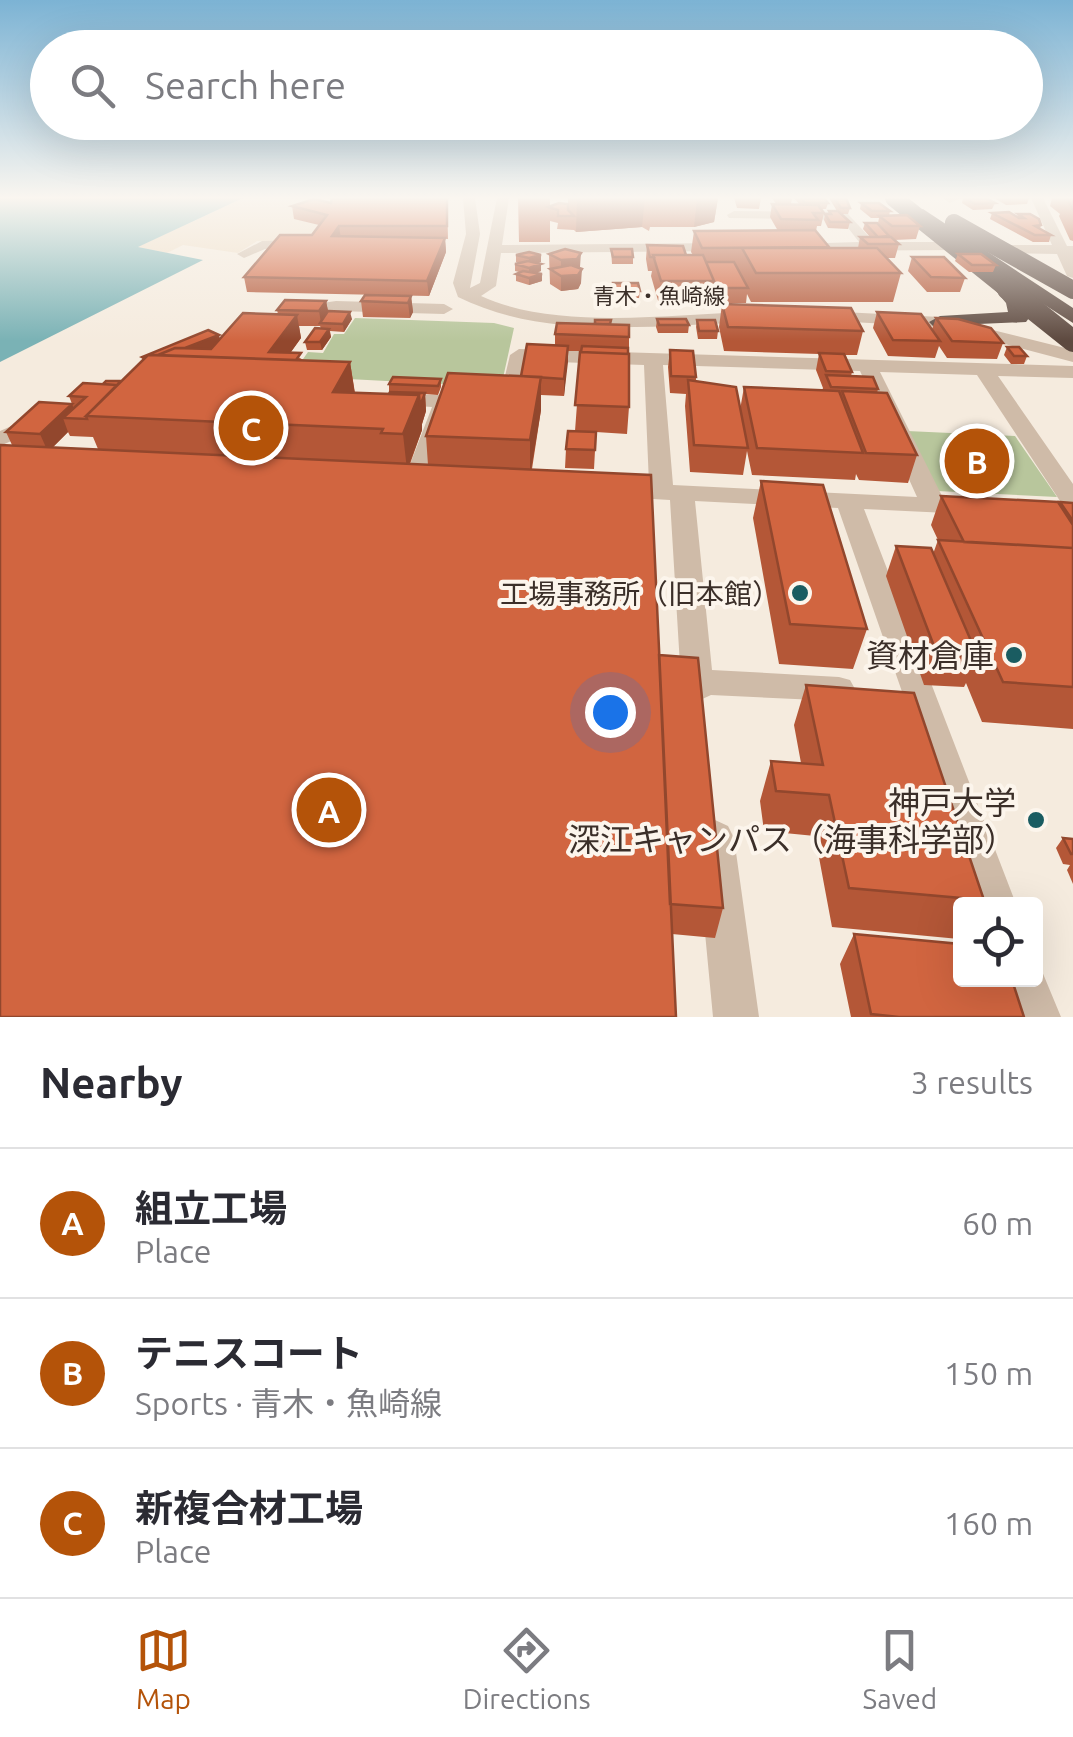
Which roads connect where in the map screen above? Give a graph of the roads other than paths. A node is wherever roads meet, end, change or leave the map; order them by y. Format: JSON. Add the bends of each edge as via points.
{"nodes":[{"id":1,"x":261,"y":245,"type":"edge"},
{"id":2,"x":465,"y":245,"type":"edge"},
{"id":3,"x":496,"y":245,"type":"edge"},
{"id":4,"x":955,"y":245,"type":"edge"},
{"id":5,"x":967,"y":245,"type":"edge"},
{"id":6,"x":995,"y":245,"type":"edge"},
{"id":7,"x":997,"y":245,"type":"edge"},
{"id":8,"x":869,"y":246,"type":"joint"},
{"id":9,"x":958,"y":246,"type":"joint"},
{"id":10,"x":730,"y":247,"type":"edge"},
{"id":11,"x":789,"y":247,"type":"edge"},
{"id":12,"x":496,"y":249,"type":"junction"},
{"id":13,"x":1002,"y":249,"type":"junction"},
{"id":14,"x":1068,"y":249,"type":"edge"},
{"id":15,"x":244,"y":254,"type":"dead end"},
{"id":16,"x":982,"y":264,"type":"junction"},
{"id":17,"x":1072,"y":288,"type":"edge"},
{"id":18,"x":467,"y":296,"type":"junction"},
{"id":19,"x":444,"y":309,"type":"dead end"},
{"id":20,"x":279,"y":316,"type":"edge"},
{"id":21,"x":775,"y":317,"type":"edge"},
{"id":22,"x":795,"y":317,"type":"edge"},
{"id":23,"x":1073,"y":317,"type":"edge"},
{"id":24,"x":940,"y":322,"type":"junction"},
{"id":25,"x":1073,"y":329,"type":"edge"},
{"id":26,"x":1073,"y":341,"type":"edge"},
{"id":27,"x":1073,"y":356,"type":"edge"},
{"id":28,"x":653,"y":359,"type":"junction"},
{"id":29,"x":867,"y":366,"type":"junction"},
{"id":30,"x":984,"y":370,"type":"junction"},
{"id":31,"x":1073,"y":372,"type":"edge"},
{"id":32,"x":512,"y":393,"type":"edge"},
{"id":33,"x":394,"y":400,"type":"edge"},
{"id":34,"x":48,"y":416,"type":"edge"},
{"id":35,"x":0,"y":439,"type":"edge"},
{"id":36,"x":416,"y":480,"type":"edge"},
{"id":37,"x":586,"y":488,"type":"edge"},
{"id":38,"x":672,"y":492,"type":"junction"},
{"id":39,"x":848,"y":502,"type":"junction"},
{"id":40,"x":934,"y":506,"type":"junction"},
{"id":41,"x":987,"y":508,"type":"edge"},
{"id":42,"x":1067,"y":508,"type":"edge"},
{"id":43,"x":697,"y":682,"type":"junction"},
{"id":44,"x":918,"y":694,"type":"junction"},
{"id":45,"x":702,"y":721,"type":"edge"},
{"id":46,"x":711,"y":800,"type":"edge"},
{"id":47,"x":993,"y":897,"type":"edge"},
{"id":48,"x":1027,"y":987,"type":"edge"},
{"id":49,"x":736,"y":1017,"type":"edge"},
{"id":50,"x":1038,"y":1017,"type":"edge"}],
"edges":[{"from":1,"to":15,"type":"street"},
{"from":2,"to":18,"type":"street","via":[[461,283]]},
{"from":3,"to":12,"type":"street"},
{"from":4,"to":26,"type":"highway","bridge":true},
{"from":5,"to":23,"type":"highway","bridge":true},
{"from":6,"to":17,"type":"highway","bridge":true},
{"from":7,"to":13,"type":"highway"},
{"from":8,"to":9,"type":"street"},
{"from":8,"to":11,"type":"street"},
{"from":9,"to":16,"type":"highway"},
{"from":10,"to":12,"type":"street"},
{"from":12,"to":18,"type":"street","via":[[488,286]]},
{"from":13,"to":14,"type":"street"},
{"from":13,"to":17,"type":"highway"},
{"from":14,"to":17,"type":"street"},
{"from":16,"to":24,"type":"highway","via":[[1016,302],[1019,318]]},
{"from":16,"to":25,"type":"highway"},
{"from":18,"to":21,"type":"street","name":"青木・魚崎線","via":[[534,318]]},
{"from":19,"to":20,"type":"street","via":[[336,306]]},
{"from":22,"to":24,"type":"street"},
{"from":24,"to":27,"type":"street"},
{"from":28,"to":29,"type":"street"},
{"from":28,"to":32,"type":"street","via":[[519,356]]},
{"from":28,"to":38,"type":"street"},
{"from":29,"to":30,"type":"street"},
{"from":29,"to":40,"type":"street"},
{"from":30,"to":31,"type":"street"},
{"from":30,"to":42,"type":"street"},
{"from":33,"to":36,"type":"street","via":[[444,401]]},
{"from":34,"to":35,"type":"street"},
{"from":37,"to":38,"type":"street"},
{"from":38,"to":39,"type":"street"},
{"from":38,"to":43,"type":"street"},
{"from":39,"to":40,"type":"street"},
{"from":39,"to":44,"type":"street"},
{"from":40,"to":41,"type":"street"},
{"from":43,"to":44,"type":"street"},
{"from":43,"to":45,"type":"street"},
{"from":44,"to":47,"type":"street"},
{"from":46,"to":49,"type":"street"},
{"from":48,"to":50,"type":"street"}]}
